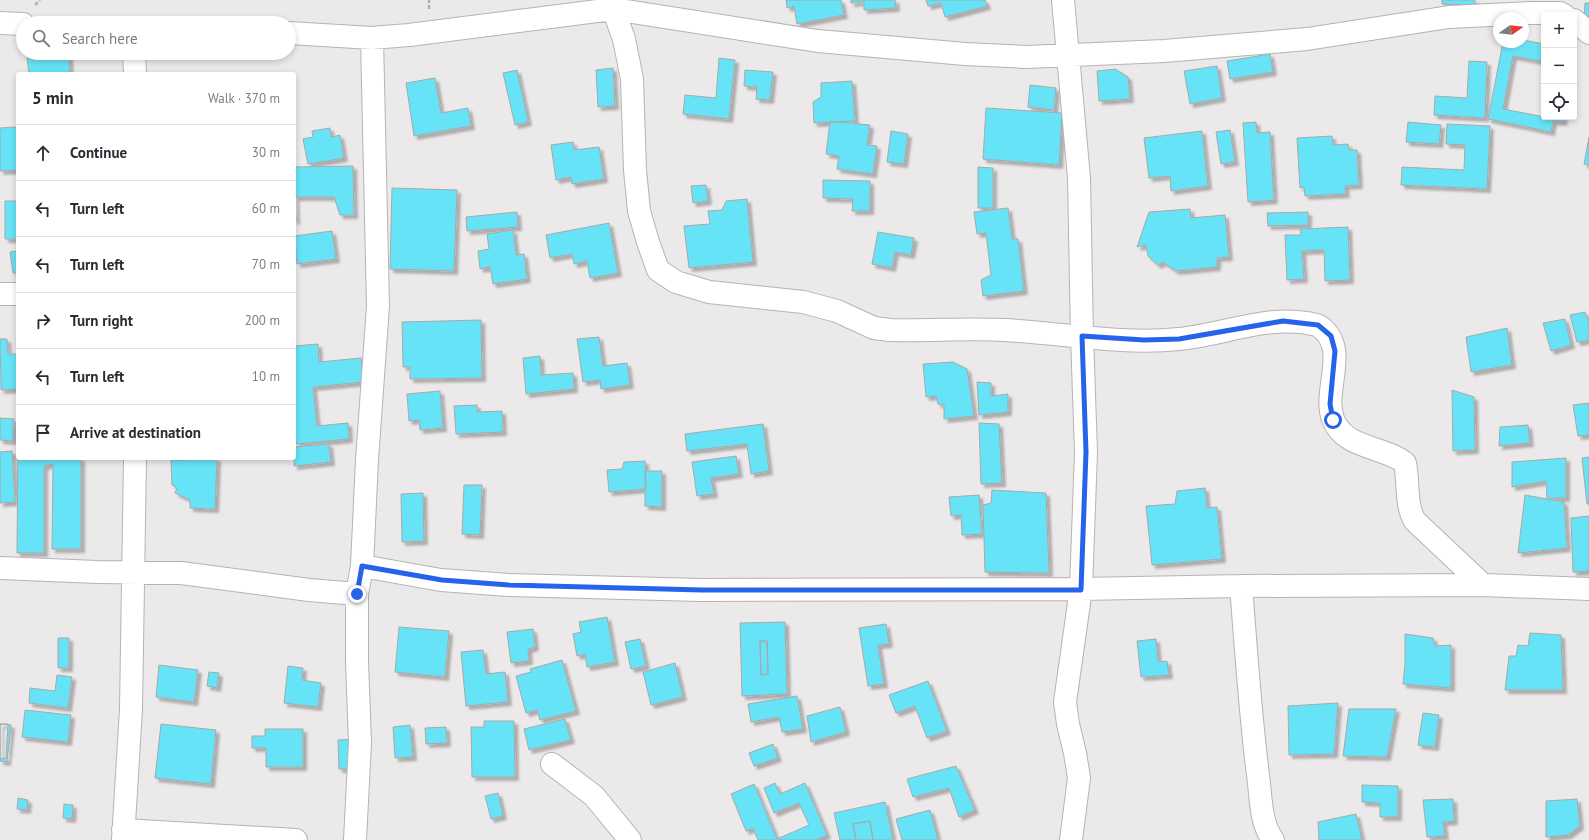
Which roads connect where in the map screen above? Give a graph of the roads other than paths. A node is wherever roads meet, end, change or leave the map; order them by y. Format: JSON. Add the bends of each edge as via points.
{"nodes":[{"id":1,"x":1064,"y":0,"type":"edge"},
{"id":2,"x":612,"y":4,"type":"edge"},
{"id":3,"x":1541,"y":13,"type":"edge"},
{"id":4,"x":0,"y":23,"type":"edge"},
{"id":5,"x":1577,"y":23,"type":"edge"},
{"id":6,"x":16,"y":24,"type":"edge"},
{"id":7,"x":296,"y":33,"type":"edge"},
{"id":8,"x":1589,"y":33,"type":"edge"},
{"id":9,"x":372,"y":38,"type":"junction"},
{"id":10,"x":1069,"y":55,"type":"junction"},
{"id":11,"x":134,"y":60,"type":"edge"},
{"id":12,"x":135,"y":72,"type":"edge"},
{"id":13,"x":0,"y":294,"type":"edge"},
{"id":14,"x":16,"y":294,"type":"edge"},
{"id":15,"x":1082,"y":336,"type":"junction"},
{"id":16,"x":135,"y":460,"type":"edge"},
{"id":17,"x":362,"y":566,"type":"junction"},
{"id":18,"x":0,"y":568,"type":"edge"},
{"id":19,"x":134,"y":571,"type":"junction"},
{"id":20,"x":1241,"y":586,"type":"junction"},
{"id":21,"x":1483,"y":586,"type":"junction"},
{"id":22,"x":1589,"y":589,"type":"edge"},
{"id":23,"x":1081,"y":590,"type":"junction"},
{"id":24,"x":357,"y":594,"type":"junction"},
{"id":25,"x":552,"y":764,"type":"dead end"},
{"id":26,"x":123,"y":835,"type":"edge"},
{"id":27,"x":296,"y":840,"type":"edge"},
{"id":28,"x":355,"y":840,"type":"edge"},
{"id":29,"x":630,"y":840,"type":"edge"},
{"id":30,"x":1070,"y":840,"type":"edge"},
{"id":31,"x":1273,"y":840,"type":"edge"}],
"edges":[{"from":1,"to":10,"type":"street"},
{"from":2,"to":9,"type":"street"},
{"from":2,"to":10,"type":"street","via":[[818,42],[1011,57]]},
{"from":2,"to":15,"type":"street","via":[[624,40],[632,79],[634,163],[639,211],[658,270],[676,282],[709,292],[802,302],[837,311],[874,328],[1004,330]]},
{"from":3,"to":10,"type":"street","via":[[1449,17],[1307,39],[1164,51]]},
{"from":4,"to":6,"type":"street"},
{"from":5,"to":8,"type":"street"},
{"from":7,"to":9,"type":"street"},
{"from":9,"to":17,"type":"street","via":[[378,306]]},
{"from":10,"to":15,"type":"street","via":[[1079,178]]},
{"from":11,"to":12,"type":"street"},
{"from":13,"to":14,"type":"street"},
{"from":15,"to":21,"type":"street","via":[[1144,340],[1179,339],[1283,321],[1318,325],[1331,336],[1335,351],[1330,404],[1333,420],[1348,437],[1369,448],[1398,457],[1405,463],[1411,514]]},
{"from":15,"to":23,"type":"street","via":[[1086,452]]},
{"from":16,"to":19,"type":"street"},
{"from":17,"to":23,"type":"street","via":[[442,580],[509,585],[702,590]]},
{"from":17,"to":24,"type":"street"},
{"from":18,"to":19,"type":"street"},
{"from":19,"to":24,"type":"street","via":[[180,573]]},
{"from":19,"to":26,"type":"street","via":[[131,709]]},
{"from":20,"to":21,"type":"street"},
{"from":20,"to":23,"type":"street"},
{"from":20,"to":31,"type":"street","via":[[1250,710],[1263,818]]},
{"from":21,"to":22,"type":"street"},
{"from":23,"to":30,"type":"street","via":[[1065,702],[1079,778]]},
{"from":24,"to":28,"type":"street","via":[[360,744]]},
{"from":25,"to":29,"type":"street","via":[[594,796]]},
{"from":26,"to":27,"type":"street"}]}
